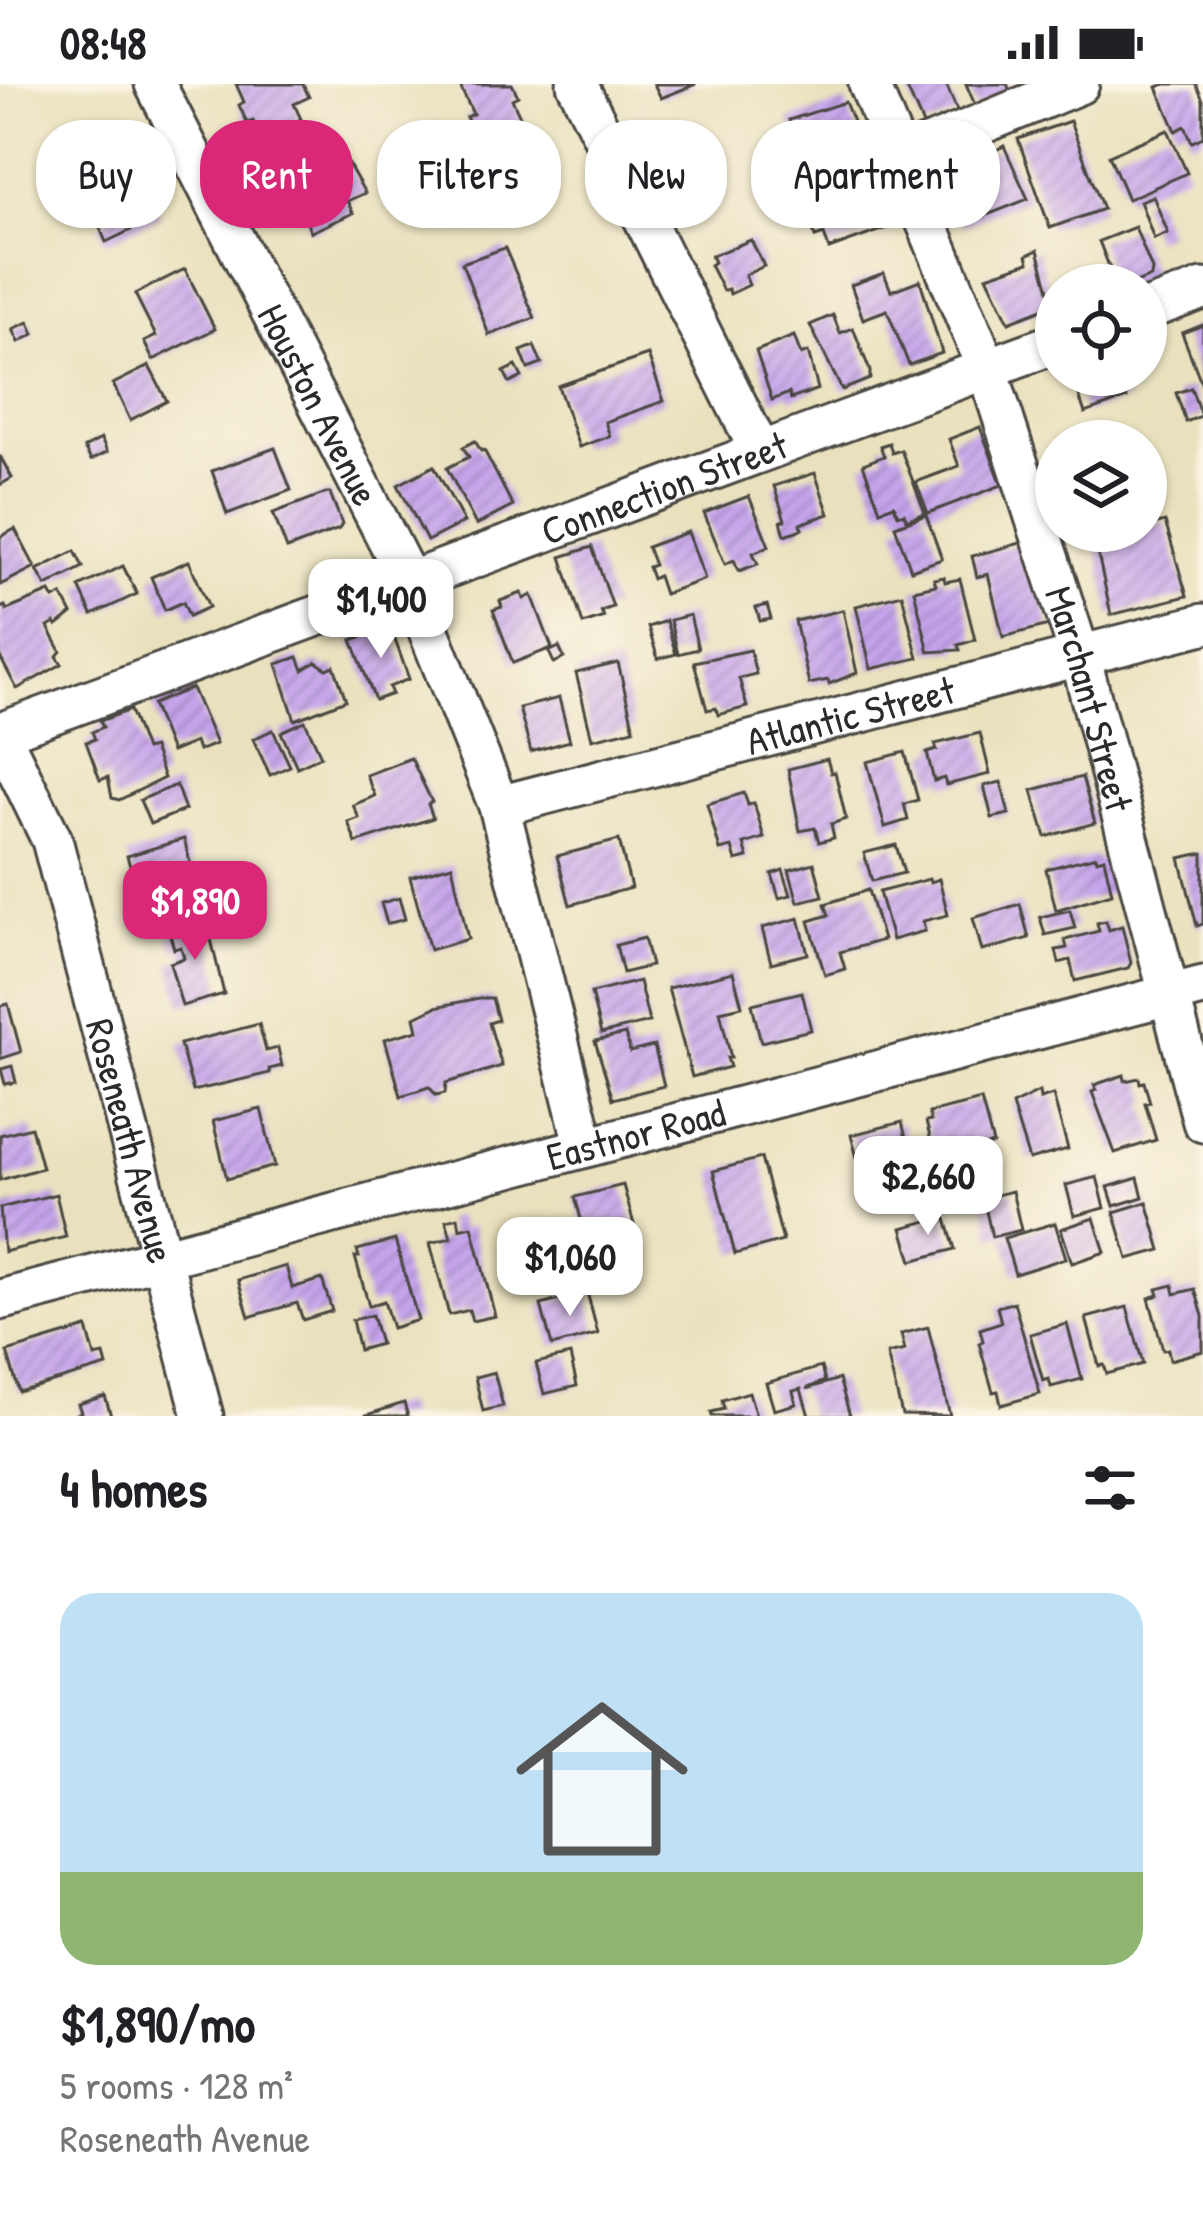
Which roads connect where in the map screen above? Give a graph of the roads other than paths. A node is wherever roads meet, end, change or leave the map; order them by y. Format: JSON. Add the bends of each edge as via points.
{"nodes":[{"id":1,"x":155,"y":84,"type":"edge"},
{"id":2,"x":577,"y":84,"type":"edge"},
{"id":3,"x":869,"y":84,"type":"edge"},
{"id":4,"x":1079,"y":84,"type":"edge"},
{"id":5,"x":885,"y":120,"type":"edge"},
{"id":6,"x":992,"y":120,"type":"edge"},
{"id":7,"x":930,"y":228,"type":"edge"},
{"id":8,"x":1203,"y":289,"type":"edge"},
{"id":9,"x":1167,"y":302,"type":"edge"},
{"id":10,"x":1035,"y":351,"type":"edge"},
{"id":11,"x":987,"y":368,"type":"junction"},
{"id":12,"x":760,"y":451,"type":"junction"},
{"id":13,"x":408,"y":579,"type":"junction"},
{"id":14,"x":1203,"y":624,"type":"edge"},
{"id":15,"x":1080,"y":656,"type":"junction"},
{"id":16,"x":0,"y":734,"type":"edge"},
{"id":17,"x":499,"y":806,"type":"junction"},
{"id":18,"x":1186,"y":990,"type":"edge"},
{"id":19,"x":1203,"y":1122,"type":"edge"},
{"id":20,"x":585,"y":1147,"type":"junction"},
{"id":21,"x":160,"y":1258,"type":"junction"},
{"id":22,"x":0,"y":1300,"type":"edge"},
{"id":23,"x":202,"y":1416,"type":"edge"}],
"edges":[{"from":1,"to":13,"type":"street","name":"Houston Avenue"},
{"from":2,"to":12,"type":"street"},
{"from":3,"to":5,"type":"street","name":"Marchant Street"},
{"from":4,"to":6,"type":"street"},
{"from":7,"to":11,"type":"street","name":"Marchant Street"},
{"from":8,"to":9,"type":"street"},
{"from":10,"to":11,"type":"street","name":"Connection Street"},
{"from":11,"to":12,"type":"street","name":"Connection Street"},
{"from":11,"to":15,"type":"street","name":"Marchant Street"},
{"from":12,"to":13,"type":"street","name":"Connection Street"},
{"from":13,"to":16,"type":"street","name":"Connection Street"},
{"from":13,"to":17,"type":"street","name":"Houston Avenue"},
{"from":14,"to":15,"type":"street","name":"Atlantic Street"},
{"from":15,"to":17,"type":"street","name":"Atlantic Street"},
{"from":15,"to":18,"type":"street","name":"Marchant Street"},
{"from":16,"to":21,"type":"street","name":"Roseneath Avenue","via":[[52,840]]},
{"from":17,"to":20,"type":"street","name":"Houston Avenue"},
{"from":18,"to":19,"type":"street","name":"Marchant Street"},
{"from":18,"to":20,"type":"street","name":"Eastnor Road"},
{"from":20,"to":21,"type":"street","name":"Eastnor Road"},
{"from":21,"to":22,"type":"street","name":"Eastnor Road"},
{"from":21,"to":23,"type":"street","name":"Roseneath Avenue"}]}
